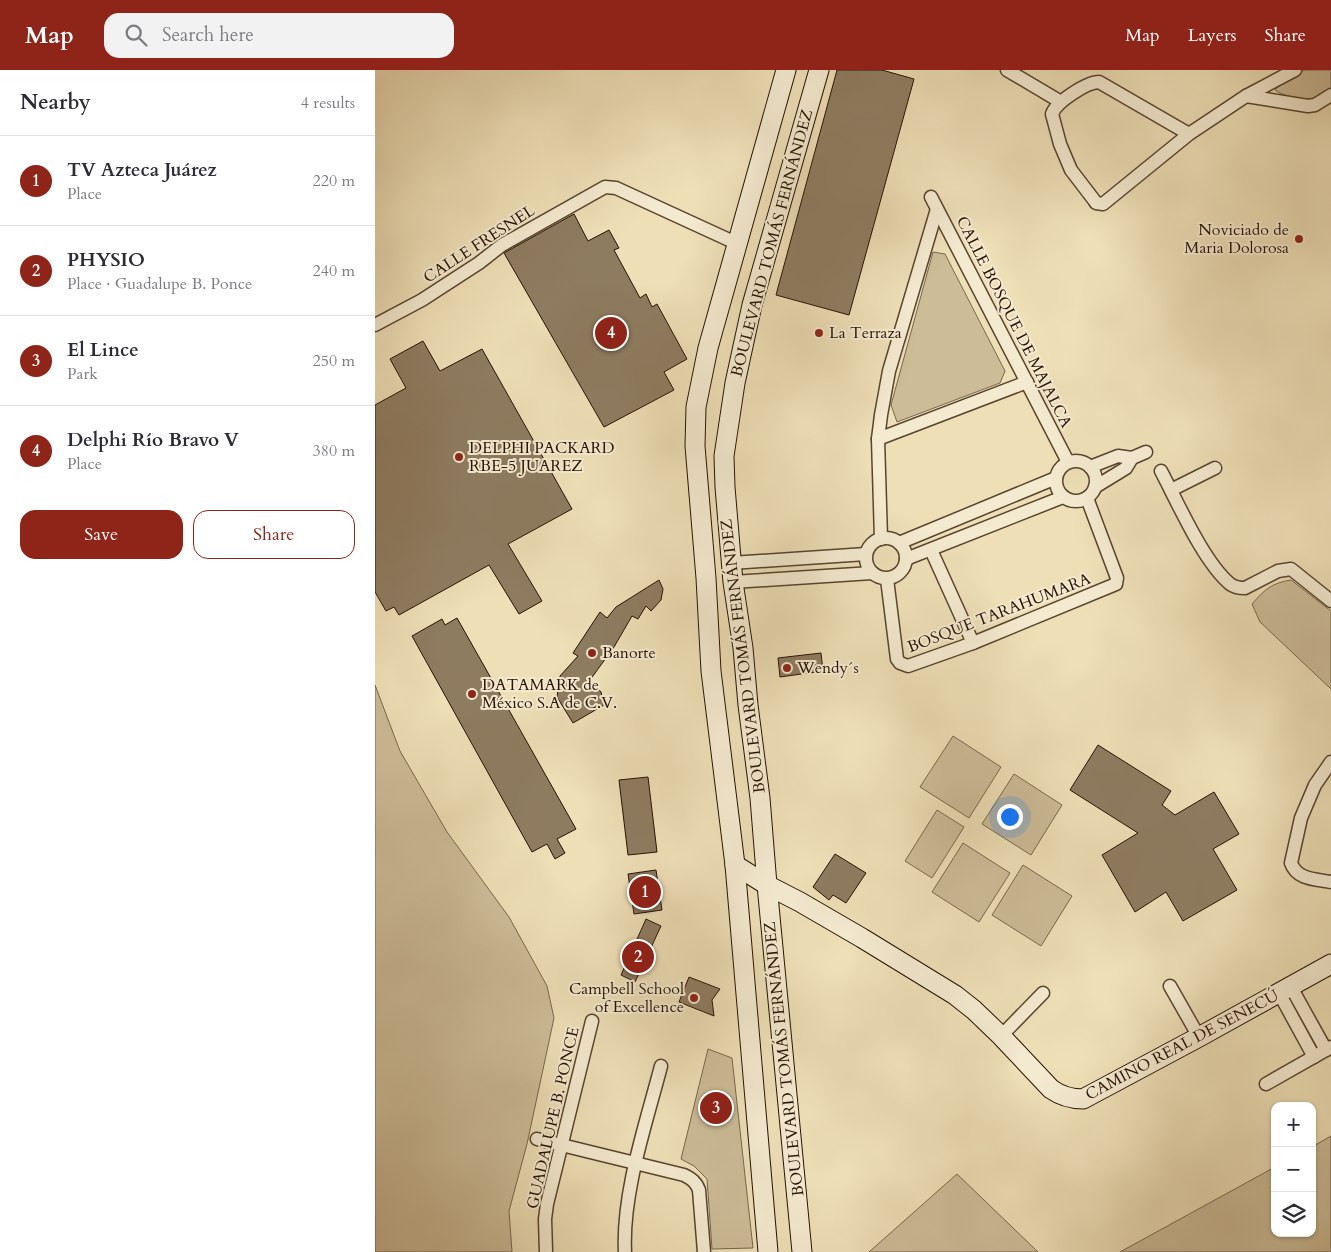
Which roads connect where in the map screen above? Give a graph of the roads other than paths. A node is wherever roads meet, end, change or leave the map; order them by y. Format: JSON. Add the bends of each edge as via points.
{"nodes":[{"id":1,"x":785,"y":70,"type":"edge"},
{"id":2,"x":819,"y":70,"type":"edge"},
{"id":3,"x":1007,"y":70,"type":"edge"},
{"id":4,"x":1295,"y":70,"type":"edge"},
{"id":5,"x":1246,"y":96,"type":"junction"},
{"id":6,"x":1331,"y":96,"type":"edge"},
{"id":7,"x":1061,"y":102,"type":"junction"},
{"id":8,"x":1189,"y":134,"type":"junction"},
{"id":9,"x":931,"y":197,"type":"dead end"},
{"id":10,"x":937,"y":209,"type":"junction"},
{"id":11,"x":737,"y":244,"type":"junction"},
{"id":12,"x":375,"y":325,"type":"edge"},
{"id":13,"x":1027,"y":382,"type":"junction"},
{"id":14,"x":878,"y":439,"type":"junction"},
{"id":15,"x":695,"y":446,"type":"junction"},
{"id":16,"x":1146,"y":452,"type":"dead end"},
{"id":17,"x":724,"y":456,"type":"junction"},
{"id":18,"x":1132,"y":458,"type":"junction"},
{"id":19,"x":1068,"y":462,"type":"junction"},
{"id":20,"x":1090,"y":467,"type":"junction"},
{"id":21,"x":1215,"y":468,"type":"dead end"},
{"id":22,"x":1161,"y":471,"type":"dead end"},
{"id":23,"x":1056,"y":478,"type":"junction"},
{"id":24,"x":1095,"y":487,"type":"junction"},
{"id":25,"x":1171,"y":490,"type":"junction"},
{"id":26,"x":1063,"y":497,"type":"junction"},
{"id":27,"x":1087,"y":498,"type":"junction"},
{"id":28,"x":881,"y":539,"type":"junction"},
{"id":29,"x":899,"y":543,"type":"junction"},
{"id":30,"x":931,"y":550,"type":"junction"},
{"id":31,"x":866,"y":554,"type":"junction"},
{"id":32,"x":906,"y":560,"type":"junction"},
{"id":33,"x":732,"y":573,"type":"junction"},
{"id":34,"x":871,"y":573,"type":"junction"},
{"id":35,"x":887,"y":579,"type":"junction"},
{"id":36,"x":1331,"y":601,"type":"edge"},
{"id":37,"x":973,"y":643,"type":"junction"},
{"id":38,"x":1331,"y":762,"type":"edge"},
{"id":39,"x":735,"y":865,"type":"junction"},
{"id":40,"x":1331,"y":882,"type":"edge"},
{"id":41,"x":767,"y":885,"type":"junction"},
{"id":42,"x":739,"y":907,"type":"junction"},
{"id":43,"x":1331,"y":964,"type":"edge"},
{"id":44,"x":1170,"y":986,"type":"dead end"},
{"id":45,"x":1285,"y":990,"type":"junction"},
{"id":46,"x":1043,"y":993,"type":"dead end"},
{"id":47,"x":593,"y":1021,"type":"dead end"},
{"id":48,"x":1001,"y":1036,"type":"junction"},
{"id":49,"x":1199,"y":1037,"type":"junction"},
{"id":50,"x":1329,"y":1049,"type":"edge"},
{"id":51,"x":1315,"y":1057,"type":"junction"},
{"id":52,"x":661,"y":1066,"type":"dead end"},
{"id":53,"x":1266,"y":1084,"type":"dead end"},
{"id":54,"x":537,"y":1139,"type":"dead end"},
{"id":55,"x":563,"y":1145,"type":"junction"},
{"id":56,"x":636,"y":1164,"type":"junction"},
{"id":57,"x":546,"y":1252,"type":"edge"},
{"id":58,"x":625,"y":1252,"type":"edge"},
{"id":59,"x":704,"y":1252,"type":"edge"},
{"id":60,"x":767,"y":1252,"type":"edge"},
{"id":61,"x":802,"y":1252,"type":"edge"}],
"edges":[{"from":1,"to":11,"type":"main road","name":"BOULEVARD TOMÁS FERNÁNDEZ"},
{"from":2,"to":17,"type":"main road","name":"BOULEVARD TOMÁS FERNÁNDEZ","via":[[752,305]]},
{"from":3,"to":7,"type":"street"},
{"from":4,"to":5,"type":"street"},
{"from":5,"to":6,"type":"street","via":[[1310,106]]},
{"from":5,"to":8,"type":"street"},
{"from":7,"to":8,"type":"street","via":[[1087,84],[1099,82]]},
{"from":7,"to":8,"type":"street","via":[[1052,114],[1060,144],[1071,170],[1099,204],[1105,203]]},
{"from":9,"to":10,"type":"street","name":"CALLE BOSQUE DE MAJALCA"},
{"from":10,"to":13,"type":"street","name":"CALLE BOSQUE DE MAJALCA"},
{"from":10,"to":14,"type":"street","via":[[889,371]]},
{"from":11,"to":12,"type":"street","name":"CALLE FRESNEL","via":[[616,188],[605,187],[502,245],[429,296]]},
{"from":11,"to":15,"type":"main road","name":"BOULEVARD TOMÁS FERNÁNDEZ","via":[[708,348],[696,407]]},
{"from":13,"to":14,"type":"street"},
{"from":13,"to":19,"type":"street","name":"CALLE BOSQUE DE MAJALCA"},
{"from":14,"to":28,"type":"street"},
{"from":15,"to":17,"type":"main road","via":[[707,444]]},
{"from":15,"to":39,"type":"main road","name":"BOULEVARD TOMÁS FERNÁNDEZ","via":[[711,671]]},
{"from":16,"to":18,"type":"street"},
{"from":17,"to":33,"type":"main road","name":"BOULEVARD TOMÁS FERNÁNDEZ"},
{"from":18,"to":20,"type":"street","via":[[1118,456]]},
{"from":18,"to":24,"type":"street","via":[[1126,468]]},
{"from":19,"to":20,"type":"street","via":[[1078,461]]},
{"from":19,"to":23,"type":"street"},
{"from":20,"to":24,"type":"street"},
{"from":21,"to":25,"type":"street"},
{"from":22,"to":25,"type":"street"},
{"from":23,"to":26,"type":"street"},
{"from":23,"to":29,"type":"street"},
{"from":24,"to":27,"type":"street"},
{"from":25,"to":36,"type":"street","via":[[1205,554],[1231,585],[1245,588],[1286,569]]},
{"from":26,"to":27,"type":"street","via":[[1076,501]]},
{"from":26,"to":30,"type":"street"},
{"from":27,"to":37,"type":"street","name":"BOSQUE TARAHUMARA","via":[[1117,578],[1115,585]]},
{"from":28,"to":29,"type":"street"},
{"from":28,"to":31,"type":"street","via":[[875,541]]},
{"from":29,"to":32,"type":"street"},
{"from":30,"to":32,"type":"street"},
{"from":30,"to":37,"type":"street"},
{"from":31,"to":33,"type":"street"},
{"from":31,"to":34,"type":"street","via":[[865,561]]},
{"from":32,"to":35,"type":"street","via":[[898,574]]},
{"from":33,"to":34,"type":"street"},
{"from":33,"to":41,"type":"main road","name":"BOULEVARD TOMÁS FERNÁNDEZ","via":[[760,798]]},
{"from":34,"to":35,"type":"street"},
{"from":35,"to":37,"type":"street","name":"BOSQUE TARAHUMARA","via":[[900,664],[908,666]]},
{"from":38,"to":40,"type":"street","via":[[1315,785],[1301,818],[1291,863],[1301,876]]},
{"from":39,"to":41,"type":"main road","name":"CAMINO REAL DE SENECÚ"},
{"from":39,"to":42,"type":"main road","name":"BOULEVARD TOMÁS FERNÁNDEZ"},
{"from":41,"to":42,"type":"main road"},
{"from":41,"to":48,"type":"main road","name":"CAMINO REAL DE SENECÚ","via":[[955,995]]},
{"from":41,"to":61,"type":"main road","name":"BOULEVARD TOMÁS FERNÁNDEZ"},
{"from":42,"to":60,"type":"main road","name":"BOULEVARD TOMÁS FERNÁNDEZ"},
{"from":43,"to":45,"type":"main road","name":"CAMINO REAL DE SENECÚ"},
{"from":44,"to":49,"type":"street"},
{"from":45,"to":49,"type":"main road","name":"CAMINO REAL DE SENECÚ"},
{"from":45,"to":50,"type":"street"},
{"from":45,"to":51,"type":"street"},
{"from":46,"to":48,"type":"street"},
{"from":47,"to":55,"type":"street","name":"GUADALUPE B. PONCE"},
{"from":48,"to":49,"type":"main road","name":"CAMINO REAL DE SENECÚ","via":[[1051,1089],[1074,1099],[1083,1099]]},
{"from":50,"to":51,"type":"street"},
{"from":51,"to":53,"type":"street"},
{"from":52,"to":56,"type":"street"},
{"from":54,"to":55,"type":"street"},
{"from":55,"to":56,"type":"street"},
{"from":55,"to":57,"type":"street","name":"GUADALUPE B. PONCE","via":[[545,1219]]},
{"from":56,"to":58,"type":"street","via":[[626,1211]]},
{"from":56,"to":59,"type":"street","via":[[685,1175],[697,1184]]}]}
